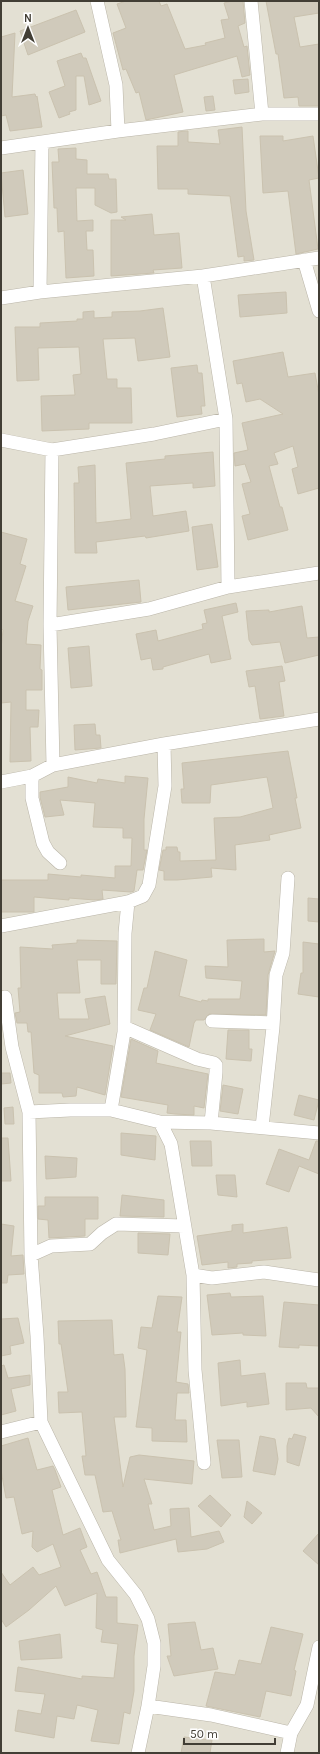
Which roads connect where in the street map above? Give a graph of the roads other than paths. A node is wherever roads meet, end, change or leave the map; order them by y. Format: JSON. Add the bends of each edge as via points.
{"nodes":[{"id":1,"x":97,"y":1,"type":"edge"},
{"id":2,"x":251,"y":1,"type":"edge"},
{"id":3,"x":262,"y":114,"type":"junction"},
{"id":4,"x":319,"y":114,"type":"edge"},
{"id":5,"x":118,"y":130,"type":"junction"},
{"id":6,"x":42,"y":142,"type":"junction"},
{"id":7,"x":1,"y":148,"type":"edge"},
{"id":8,"x":319,"y":258,"type":"edge"},
{"id":9,"x":304,"y":260,"type":"junction"},
{"id":10,"x":203,"y":276,"type":"junction"},
{"id":11,"x":40,"y":292,"type":"junction"},
{"id":12,"x":1,"y":298,"type":"edge"},
{"id":13,"x":319,"y":310,"type":"edge"},
{"id":14,"x":226,"y":419,"type":"junction"},
{"id":15,"x":1,"y":440,"type":"edge"},
{"id":16,"x":52,"y":450,"type":"junction"},
{"id":17,"x":319,"y":573,"type":"edge"},
{"id":18,"x":228,"y":587,"type":"junction"},
{"id":19,"x":50,"y":624,"type":"junction"},
{"id":20,"x":319,"y":719,"type":"edge"},
{"id":21,"x":164,"y":744,"type":"junction"},
{"id":22,"x":53,"y":765,"type":"junction"},
{"id":23,"x":32,"y":776,"type":"junction"},
{"id":24,"x":1,"y":782,"type":"edge"},
{"id":25,"x":60,"y":863,"type":"dead end"},
{"id":26,"x":288,"y":878,"type":"dead end"},
{"id":27,"x":128,"y":902,"type":"junction"},
{"id":28,"x":1,"y":926,"type":"edge"},
{"id":29,"x":5,"y":997,"type":"dead end"},
{"id":30,"x":212,"y":1021,"type":"dead end"},
{"id":31,"x":273,"y":1023,"type":"junction"},
{"id":32,"x":124,"y":1027,"type":"junction"},
{"id":33,"x":111,"y":1110,"type":"junction"},
{"id":34,"x":29,"y":1112,"type":"junction"},
{"id":35,"x":160,"y":1122,"type":"junction"},
{"id":36,"x":211,"y":1123,"type":"junction"},
{"id":37,"x":262,"y":1127,"type":"junction"},
{"id":38,"x":319,"y":1133,"type":"edge"},
{"id":39,"x":184,"y":1226,"type":"junction"},
{"id":40,"x":31,"y":1255,"type":"junction"},
{"id":41,"x":193,"y":1275,"type":"junction"},
{"id":42,"x":319,"y":1280,"type":"edge"},
{"id":43,"x":40,"y":1422,"type":"junction"},
{"id":44,"x":1,"y":1432,"type":"edge"},
{"id":45,"x":204,"y":1463,"type":"dead end"},
{"id":46,"x":319,"y":1647,"type":"edge"},
{"id":47,"x":313,"y":1704,"type":"edge"},
{"id":48,"x":148,"y":1706,"type":"junction"},
{"id":49,"x":291,"y":1733,"type":"junction"},
{"id":50,"x":138,"y":1753,"type":"edge"},
{"id":51,"x":287,"y":1753,"type":"edge"}],
"edges":[{"from":1,"to":5,"type":"street","via":[[116,85]]},
{"from":2,"to":3,"type":"street"},
{"from":3,"to":4,"type":"street"},
{"from":3,"to":5,"type":"street"},
{"from":5,"to":6,"type":"street"},
{"from":6,"to":7,"type":"street"},
{"from":6,"to":11,"type":"street"},
{"from":8,"to":9,"type":"street"},
{"from":9,"to":10,"type":"street"},
{"from":9,"to":13,"type":"street"},
{"from":10,"to":11,"type":"street"},
{"from":10,"to":14,"type":"street"},
{"from":11,"to":12,"type":"street"},
{"from":14,"to":16,"type":"street","via":[[154,434]]},
{"from":14,"to":18,"type":"street"},
{"from":15,"to":16,"type":"street"},
{"from":16,"to":19,"type":"street"},
{"from":17,"to":18,"type":"street"},
{"from":18,"to":19,"type":"street","via":[[149,609]]},
{"from":19,"to":22,"type":"street"},
{"from":20,"to":21,"type":"street"},
{"from":21,"to":22,"type":"street"},
{"from":21,"to":27,"type":"street","via":[[165,786],[149,885],[143,896]]},
{"from":22,"to":23,"type":"street"},
{"from":23,"to":24,"type":"street"},
{"from":23,"to":25,"type":"street","via":[[32,798],[43,843],[48,852]]},
{"from":26,"to":31,"type":"street","via":[[283,953],[276,975]]},
{"from":27,"to":28,"type":"street"},
{"from":27,"to":32,"type":"street","via":[[125,933]]},
{"from":29,"to":34,"type":"street","via":[[12,1047]]},
{"from":30,"to":31,"type":"street"},
{"from":31,"to":37,"type":"street"},
{"from":32,"to":33,"type":"street"},
{"from":32,"to":36,"type":"street","via":[[216,1065]]},
{"from":33,"to":34,"type":"street"},
{"from":33,"to":35,"type":"street"},
{"from":34,"to":40,"type":"street"},
{"from":35,"to":36,"type":"street"},
{"from":35,"to":39,"type":"street","via":[[171,1144]]},
{"from":36,"to":37,"type":"street"},
{"from":37,"to":38,"type":"street"},
{"from":39,"to":40,"type":"street","via":[[116,1224],[90,1244],[51,1246]]},
{"from":39,"to":41,"type":"street"},
{"from":40,"to":43,"type":"street"},
{"from":41,"to":42,"type":"street","via":[[212,1278],[264,1272]]},
{"from":41,"to":45,"type":"street","via":[[195,1370]]},
{"from":43,"to":44,"type":"street"},
{"from":43,"to":48,"type":"street","via":[[108,1560],[136,1594],[148,1620],[154,1643],[154,1666]]},
{"from":46,"to":47,"type":"street"},
{"from":47,"to":49,"type":"street"},
{"from":48,"to":49,"type":"street","via":[[211,1715]]},
{"from":48,"to":50,"type":"street"},
{"from":49,"to":51,"type":"street"}]}
